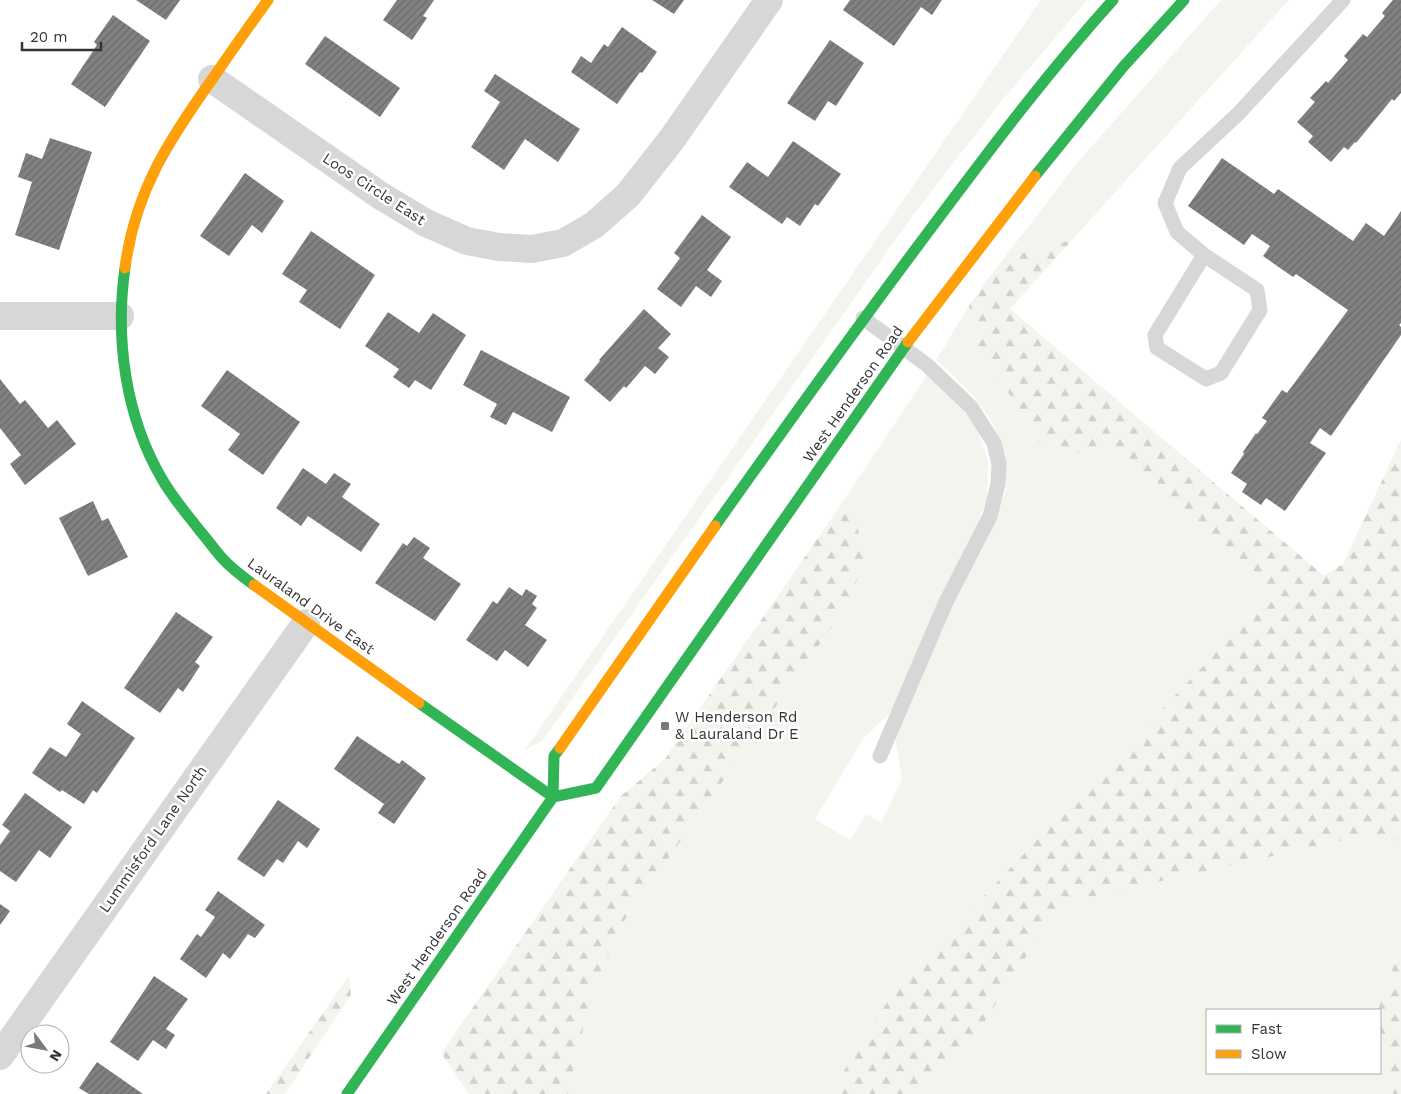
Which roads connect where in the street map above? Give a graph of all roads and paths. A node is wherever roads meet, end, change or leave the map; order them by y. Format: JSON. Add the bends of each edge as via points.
{"nodes":[{"id":1,"x":268,"y":0,"type":"edge"},
{"id":2,"x":769,"y":0,"type":"edge"},
{"id":3,"x":1113,"y":0,"type":"edge"},
{"id":4,"x":1184,"y":0,"type":"edge"},
{"id":5,"x":1343,"y":0,"type":"edge"},
{"id":6,"x":212,"y":79,"type":"junction"},
{"id":7,"x":1204,"y":255,"type":"junction"},
{"id":8,"x":0,"y":316,"type":"edge"},
{"id":9,"x":120,"y":316,"type":"junction"},
{"id":10,"x":863,"y":318,"type":"junction"},
{"id":11,"x":904,"y":347,"type":"junction"},
{"id":12,"x":306,"y":623,"type":"junction"},
{"id":13,"x":880,"y":756,"type":"dead end"},
{"id":14,"x":553,"y":797,"type":"junction"},
{"id":15,"x":0,"y":1056,"type":"edge"},
{"id":16,"x":347,"y":1094,"type":"edge"}],
"edges":[{"from":1,"to":6,"type":"main road","name":"Lauraland Drive East"},
{"from":2,"to":6,"type":"street","name":"Loos Circle East","via":[[672,139],[628,195],[594,225],[562,243],[532,249],[499,248],[467,241],[426,223],[381,196]]},
{"from":3,"to":10,"type":"main road","via":[[1084,31],[975,169]]},
{"from":4,"to":11,"type":"main road","name":"West Henderson Road","via":[[1123,66]]},
{"from":5,"to":7,"type":"lane","via":[[1238,114],[1180,168],[1166,203],[1177,232]]},
{"from":6,"to":9,"type":"main road","name":"Lauraland Drive East","via":[[173,135],[144,193],[134,220],[125,263]]},
{"from":7,"to":7,"type":"lane","via":[[1257,290],[1260,310],[1222,373],[1206,379],[1157,348],[1155,335]]},
{"from":8,"to":9,"type":"street"},
{"from":9,"to":12,"type":"main road","name":"Lauraland Drive East","via":[[130,394],[142,436],[161,477],[222,558],[264,594]]},
{"from":10,"to":11,"type":"lane"},
{"from":10,"to":14,"type":"main road","via":[[554,756]]},
{"from":11,"to":13,"type":"lane","via":[[971,407],[994,443],[999,464],[998,484],[990,516],[945,604]]},
{"from":11,"to":14,"type":"main road","name":"West Henderson Road","via":[[596,788]]},
{"from":12,"to":14,"type":"main road","name":"Lauraland Drive East"},
{"from":12,"to":15,"type":"street","name":"Lummisford Lane North"},
{"from":14,"to":16,"type":"main road","name":"West Henderson Road"}]}
